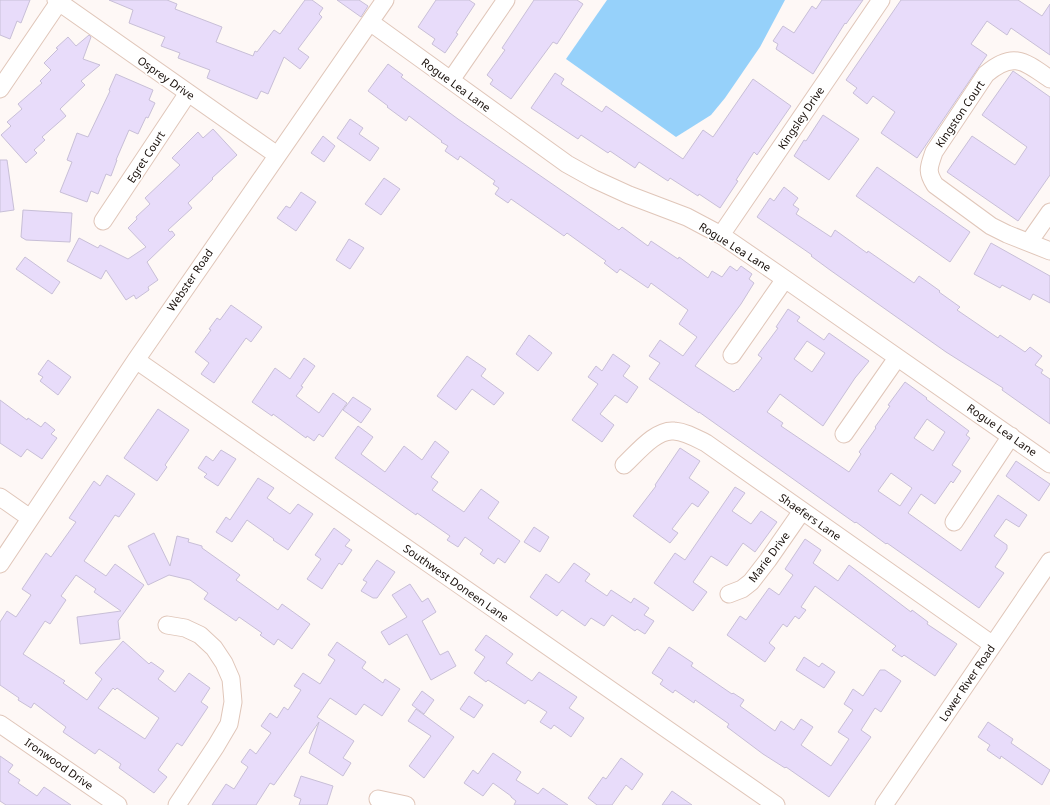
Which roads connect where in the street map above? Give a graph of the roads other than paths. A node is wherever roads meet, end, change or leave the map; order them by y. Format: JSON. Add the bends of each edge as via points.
{"nodes":[{"id":1,"x":385,"y":0,"type":"edge"},
{"id":2,"x":506,"y":0,"type":"edge"},
{"id":3,"x":881,"y":0,"type":"edge"},
{"id":4,"x":58,"y":1,"type":"edge"},
{"id":5,"x":370,"y":22,"type":"junction"},
{"id":6,"x":1050,"y":79,"type":"edge"},
{"id":7,"x":451,"y":80,"type":"junction"},
{"id":8,"x":0,"y":89,"type":"edge"},
{"id":9,"x":188,"y":94,"type":"junction"},
{"id":10,"x":277,"y":155,"type":"junction"},
{"id":11,"x":1050,"y":212,"type":"edge"},
{"id":12,"x":104,"y":221,"type":"dead end"},
{"id":13,"x":721,"y":235,"type":"junction"},
{"id":14,"x":1029,"y":242,"type":"junction"},
{"id":15,"x":1050,"y":251,"type":"edge"},
{"id":16,"x":786,"y":279,"type":"junction"},
{"id":17,"x":732,"y":354,"type":"dead end"},
{"id":18,"x":897,"y":358,"type":"junction"},
{"id":19,"x":136,"y":360,"type":"junction"},
{"id":20,"x":844,"y":434,"type":"dead end"},
{"id":21,"x":1011,"y":436,"type":"junction"},
{"id":22,"x":1050,"y":464,"type":"edge"},
{"id":23,"x":624,"y":465,"type":"dead end"},
{"id":24,"x":0,"y":497,"type":"edge"},
{"id":25,"x":802,"y":511,"type":"junction"},
{"id":26,"x":30,"y":518,"type":"junction"},
{"id":27,"x":954,"y":522,"type":"dead end"},
{"id":28,"x":1050,"y":561,"type":"edge"},
{"id":29,"x":0,"y":564,"type":"edge"},
{"id":30,"x":729,"y":594,"type":"dead end"},
{"id":31,"x":167,"y":625,"type":"dead end"},
{"id":32,"x":993,"y":645,"type":"junction"},
{"id":33,"x":0,"y":724,"type":"edge"},
{"id":34,"x":378,"y":799,"type":"dead end"},
{"id":35,"x":118,"y":805,"type":"edge"},
{"id":36,"x":177,"y":805,"type":"edge"},
{"id":37,"x":406,"y":805,"type":"edge"},
{"id":38,"x":776,"y":805,"type":"edge"},
{"id":39,"x":884,"y":805,"type":"edge"}],
"edges":[{"from":1,"to":5,"type":"street","name":"Webster Road"},
{"from":2,"to":7,"type":"street"},
{"from":3,"to":13,"type":"street","name":"Kingsley Drive"},
{"from":4,"to":8,"type":"street"},
{"from":4,"to":9,"type":"street","name":"Osprey Drive"},
{"from":5,"to":7,"type":"street","name":"Rogue Lea Lane"},
{"from":5,"to":10,"type":"street","name":"Webster Road"},
{"from":6,"to":14,"type":"street","name":"Kingston Court","via":[[1017,60],[1006,60],[997,65],[986,74],[934,152],[929,165],[929,176],[941,190],[992,226]]},
{"from":7,"to":13,"type":"street","name":"Rogue Lea Lane","via":[[567,164],[594,179],[687,217]]},
{"from":9,"to":10,"type":"street","name":"Osprey Drive"},
{"from":9,"to":12,"type":"street","name":"Egret Court"},
{"from":10,"to":19,"type":"street","name":"Webster Road"},
{"from":11,"to":14,"type":"street"},
{"from":13,"to":16,"type":"street","name":"Rogue Lea Lane"},
{"from":14,"to":15,"type":"street","name":"Kingston Court"},
{"from":16,"to":17,"type":"street"},
{"from":16,"to":18,"type":"street","name":"Rogue Lea Lane"},
{"from":18,"to":20,"type":"street"},
{"from":18,"to":21,"type":"street","name":"Rogue Lea Lane"},
{"from":19,"to":26,"type":"street","name":"Webster Road"},
{"from":19,"to":38,"type":"street","name":"Southwest Doneen Lane"},
{"from":21,"to":22,"type":"street","name":"Rogue Lea Lane"},
{"from":21,"to":27,"type":"street"},
{"from":23,"to":25,"type":"street","name":"Shaefers Lane","via":[[660,433],[673,431],[689,434],[706,443]]},
{"from":24,"to":26,"type":"street"},
{"from":25,"to":30,"type":"street","name":"Marie Drive","via":[[751,582],[742,590]]},
{"from":25,"to":32,"type":"street","name":"Shaefers Lane"},
{"from":26,"to":29,"type":"street","name":"Webster Road"},
{"from":28,"to":32,"type":"street","name":"Lower River Road"},
{"from":31,"to":36,"type":"street","via":[[185,628],[200,635],[214,648],[231,680],[233,702],[228,724]]},
{"from":32,"to":39,"type":"street","name":"Lower River Road"},
{"from":33,"to":35,"type":"street","name":"Ironwood Drive"},
{"from":34,"to":37,"type":"street"}]}
